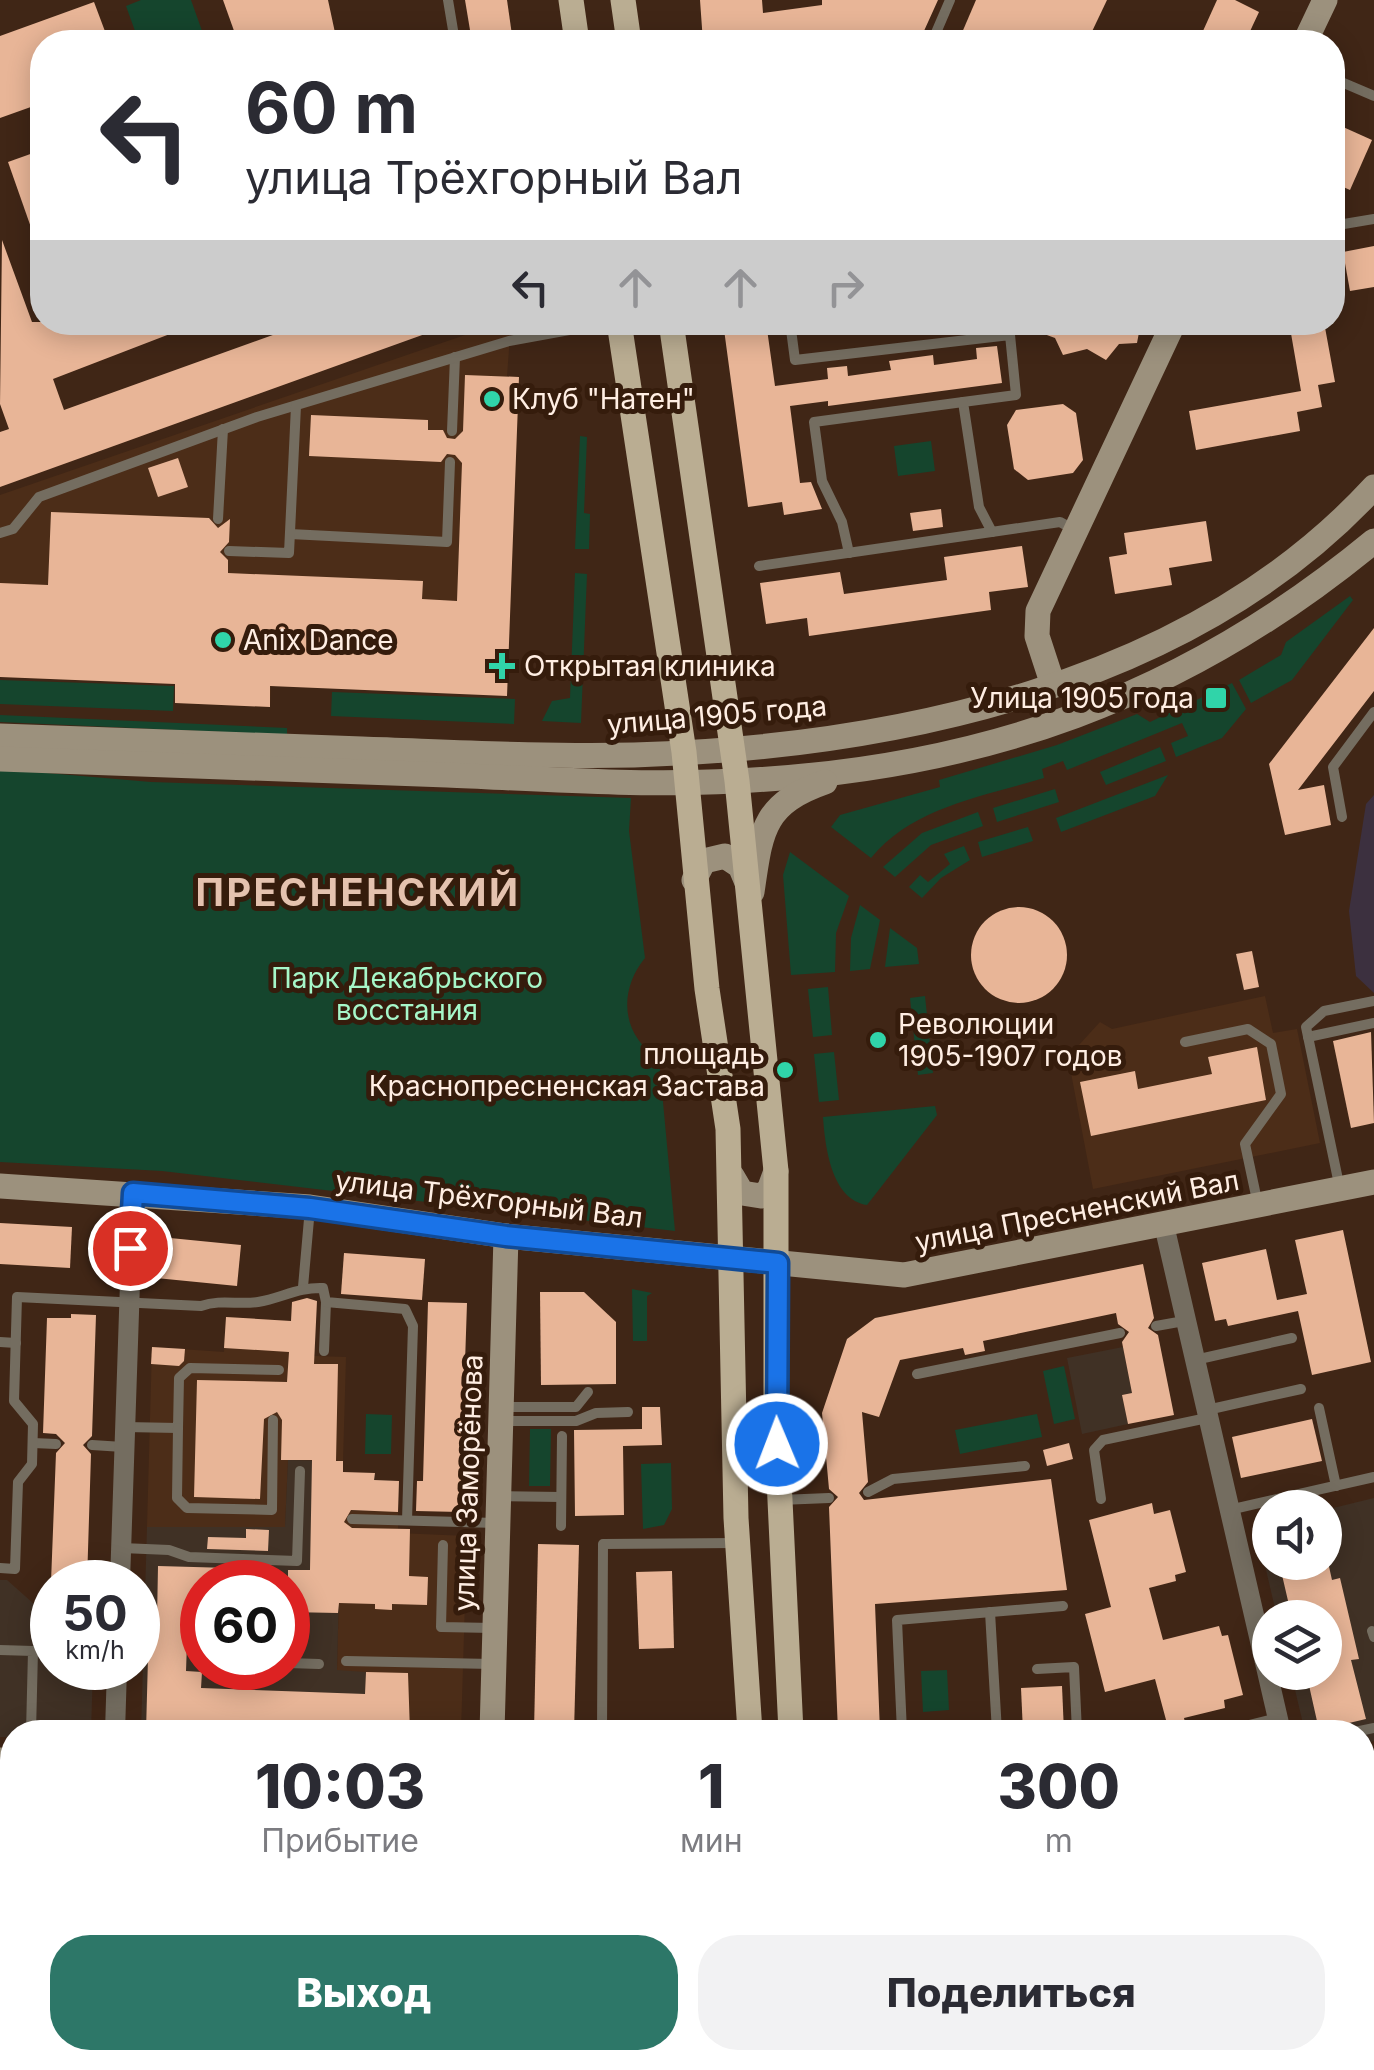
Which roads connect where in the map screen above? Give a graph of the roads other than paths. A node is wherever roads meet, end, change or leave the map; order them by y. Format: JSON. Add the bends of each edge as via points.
{"nodes":[{"id":1,"x":448,"y":0,"type":"edge"},
{"id":2,"x":571,"y":0,"type":"edge"},
{"id":3,"x":623,"y":0,"type":"edge"},
{"id":4,"x":950,"y":0,"type":"edge"},
{"id":5,"x":1325,"y":0,"type":"edge"},
{"id":6,"x":453,"y":30,"type":"edge"},
{"id":7,"x":576,"y":30,"type":"edge"},
{"id":8,"x":628,"y":30,"type":"edge"},
{"id":9,"x":937,"y":30,"type":"edge"},
{"id":10,"x":1311,"y":30,"type":"edge"},
{"id":11,"x":1345,"y":84,"type":"edge"},
{"id":12,"x":1374,"y":96,"type":"edge"},
{"id":13,"x":1374,"y":219,"type":"edge"},
{"id":14,"x":1345,"y":224,"type":"edge"},
{"id":15,"x":535,"y":335,"type":"edge"},
{"id":16,"x":618,"y":335,"type":"edge"},
{"id":17,"x":673,"y":335,"type":"edge"},
{"id":18,"x":792,"y":335,"type":"edge"},
{"id":19,"x":1002,"y":335,"type":"edge"},
{"id":20,"x":1010,"y":335,"type":"edge"},
{"id":21,"x":1168,"y":335,"type":"edge"},
{"id":22,"x":455,"y":357,"type":"junction"},
{"id":23,"x":963,"y":402,"type":"junction"},
{"id":24,"x":296,"y":406,"type":"junction"},
{"id":25,"x":222,"y":429,"type":"junction"},
{"id":26,"x":452,"y":431,"type":"dead end"},
{"id":27,"x":450,"y":462,"type":"dead end"},
{"id":28,"x":1374,"y":487,"type":"edge"},
{"id":29,"x":218,"y":518,"type":"dead end"},
{"id":30,"x":1076,"y":530,"type":"junction"},
{"id":31,"x":992,"y":532,"type":"junction"},
{"id":32,"x":0,"y":533,"type":"edge"},
{"id":33,"x":290,"y":534,"type":"junction"},
{"id":34,"x":1374,"y":541,"type":"edge"},
{"id":35,"x":229,"y":551,"type":"dead end"},
{"id":36,"x":849,"y":553,"type":"junction"},
{"id":37,"x":759,"y":566,"type":"dead end"},
{"id":38,"x":1168,"y":637,"type":"junction"},
{"id":39,"x":1184,"y":670,"type":"junction"},
{"id":40,"x":1080,"y":674,"type":"junction"},
{"id":41,"x":1052,"y":684,"type":"junction"},
{"id":42,"x":1094,"y":709,"type":"junction"},
{"id":43,"x":1374,"y":712,"type":"edge"},
{"id":44,"x":0,"y":736,"type":"edge"},
{"id":45,"x":732,"y":747,"type":"junction"},
{"id":46,"x":684,"y":752,"type":"junction"},
{"id":47,"x":0,"y":759,"type":"edge"},
{"id":48,"x":858,"y":770,"type":"junction"},
{"id":49,"x":737,"y":782,"type":"junction"},
{"id":50,"x":687,"y":783,"type":"junction"},
{"id":51,"x":1342,"y":818,"type":"dead end"},
{"id":52,"x":694,"y":880,"type":"junction"},
{"id":53,"x":750,"y":895,"type":"junction"},
{"id":54,"x":1374,"y":1001,"type":"edge"},
{"id":55,"x":1374,"y":1023,"type":"edge"},
{"id":56,"x":1308,"y":1037,"type":"junction"},
{"id":57,"x":1184,"y":1042,"type":"dead end"},
{"id":58,"x":776,"y":1172,"type":"junction"},
{"id":59,"x":732,"y":1176,"type":"junction"},
{"id":60,"x":1374,"y":1182,"type":"edge"},
{"id":61,"x":0,"y":1186,"type":"edge"},
{"id":62,"x":1340,"y":1190,"type":"junction"},
{"id":63,"x":133,"y":1193,"type":"junction"},
{"id":64,"x":1258,"y":1206,"type":"junction"},
{"id":65,"x":310,"y":1208,"type":"junction"},
{"id":66,"x":1164,"y":1225,"type":"junction"},
{"id":67,"x":506,"y":1236,"type":"junction"},
{"id":68,"x":731,"y":1258,"type":"junction"},
{"id":69,"x":778,"y":1263,"type":"junction"},
{"id":70,"x":304,"y":1287,"type":"junction"},
{"id":71,"x":128,"y":1302,"type":"junction"},
{"id":72,"x":326,"y":1302,"type":"junction"},
{"id":73,"x":1184,"y":1321,"type":"junction"},
{"id":74,"x":1156,"y":1326,"type":"dead end"},
{"id":75,"x":1120,"y":1334,"type":"dead end"},
{"id":76,"x":1292,"y":1338,"type":"dead end"},
{"id":77,"x":0,"y":1342,"type":"edge"},
{"id":78,"x":16,"y":1342,"type":"junction"},
{"id":79,"x":324,"y":1350,"type":"dead end"},
{"id":80,"x":1194,"y":1360,"type":"junction"},
{"id":81,"x":279,"y":1370,"type":"dead end"},
{"id":82,"x":917,"y":1374,"type":"dead end"},
{"id":83,"x":1301,"y":1389,"type":"dead end"},
{"id":84,"x":588,"y":1392,"type":"dead end"},
{"id":85,"x":1319,"y":1408,"type":"dead end"},
{"id":86,"x":628,"y":1412,"type":"dead end"},
{"id":87,"x":500,"y":1414,"type":"junction"},
{"id":88,"x":1206,"y":1414,"type":"junction"},
{"id":89,"x":274,"y":1420,"type":"dead end"},
{"id":90,"x":178,"y":1428,"type":"junction"},
{"id":91,"x":562,"y":1436,"type":"dead end"},
{"id":92,"x":124,"y":1437,"type":"junction"},
{"id":93,"x":33,"y":1443,"type":"junction"},
{"id":94,"x":56,"y":1444,"type":"dead end"},
{"id":95,"x":92,"y":1445,"type":"dead end"},
{"id":96,"x":1025,"y":1466,"type":"dead end"},
{"id":97,"x":300,"y":1471,"type":"dead end"},
{"id":98,"x":1374,"y":1477,"type":"edge"},
{"id":99,"x":1336,"y":1486,"type":"junction"},
{"id":100,"x":868,"y":1492,"type":"dead end"},
{"id":101,"x":498,"y":1496,"type":"junction"},
{"id":102,"x":561,"y":1497,"type":"junction"},
{"id":103,"x":829,"y":1498,"type":"dead end"},
{"id":104,"x":1100,"y":1499,"type":"dead end"},
{"id":105,"x":779,"y":1500,"type":"junction"},
{"id":106,"x":1229,"y":1510,"type":"junction"},
{"id":107,"x":352,"y":1519,"type":"dead end"},
{"id":108,"x":408,"y":1520,"type":"junction"},
{"id":109,"x":497,"y":1523,"type":"junction"},
{"id":110,"x":561,"y":1526,"type":"dead end"},
{"id":111,"x":738,"y":1543,"type":"junction"},
{"id":112,"x":443,"y":1544,"type":"dead end"},
{"id":113,"x":120,"y":1548,"type":"junction"},
{"id":114,"x":120,"y":1560,"type":"edge"},
{"id":115,"x":0,"y":1568,"type":"edge"},
{"id":116,"x":1063,"y":1606,"type":"dead end"},
{"id":117,"x":990,"y":1612,"type":"junction"},
{"id":118,"x":494,"y":1628,"type":"junction"},
{"id":119,"x":0,"y":1650,"type":"edge"},
{"id":120,"x":346,"y":1661,"type":"dead end"},
{"id":121,"x":310,"y":1664,"type":"edge"},
{"id":122,"x":319,"y":1664,"type":"dead end"},
{"id":123,"x":494,"y":1664,"type":"junction"},
{"id":124,"x":1037,"y":1669,"type":"dead end"},
{"id":125,"x":116,"y":1690,"type":"edge"},
{"id":126,"x":31,"y":1720,"type":"edge"},
{"id":127,"x":115,"y":1720,"type":"edge"},
{"id":128,"x":492,"y":1720,"type":"edge"},
{"id":129,"x":602,"y":1720,"type":"edge"},
{"id":130,"x":749,"y":1720,"type":"edge"},
{"id":131,"x":790,"y":1720,"type":"edge"},
{"id":132,"x":901,"y":1720,"type":"edge"},
{"id":133,"x":996,"y":1720,"type":"edge"},
{"id":134,"x":1077,"y":1720,"type":"edge"},
{"id":135,"x":1278,"y":1720,"type":"edge"}],
"edges":[{"from":1,"to":6,"type":"lane"},
{"from":2,"to":7,"type":"main road"},
{"from":3,"to":8,"type":"main road"},
{"from":4,"to":9,"type":"lane"},
{"from":5,"to":10,"type":"main road"},
{"from":11,"to":12,"type":"lane"},
{"from":13,"to":14,"type":"lane"},
{"from":15,"to":22,"type":"lane"},
{"from":16,"to":46,"type":"main road"},
{"from":17,"to":45,"type":"main road"},
{"from":18,"to":19,"type":"lane","via":[[796,360]]},
{"from":20,"to":23,"type":"lane","via":[[1016,395]]},
{"from":21,"to":30,"type":"main road"},
{"from":22,"to":24,"type":"lane"},
{"from":22,"to":26,"type":"lane"},
{"from":23,"to":31,"type":"lane","via":[[979,508]]},
{"from":23,"to":36,"type":"lane","via":[[814,422],[822,481]]},
{"from":24,"to":25,"type":"lane"},
{"from":24,"to":33,"type":"lane"},
{"from":25,"to":29,"type":"lane"},
{"from":25,"to":32,"type":"lane","via":[[39,497],[13,528]]},
{"from":27,"to":33,"type":"lane","via":[[447,542]]},
{"from":28,"to":38,"type":"main road","name":"улица 1905 года","via":[[1279,572]]},
{"from":30,"to":31,"type":"lane","via":[[1060,522]]},
{"from":30,"to":41,"type":"main road","via":[[1038,611],[1037,636]]},
{"from":31,"to":36,"type":"lane"},
{"from":33,"to":35,"type":"lane","via":[[289,553]]},
{"from":34,"to":39,"type":"main road","name":"улица 1905 года","via":[[1241,640]]},
{"from":36,"to":37,"type":"lane"},
{"from":38,"to":39,"type":"street","via":[[1158,647],[1159,661],[1170,671]]},
{"from":38,"to":40,"type":"main road","name":"улица 1905 года"},
{"from":39,"to":42,"type":"main road","name":"улица 1905 года"},
{"from":40,"to":41,"type":"main road","name":"улица 1905 года"},
{"from":40,"to":42,"type":"main road","via":[[1094,674],[1104,684],[1104,699]]},
{"from":41,"to":45,"type":"main road","name":"улица 1905 года","via":[[865,732]]},
{"from":42,"to":48,"type":"main road","name":"улица 1905 года","via":[[998,742]]},
{"from":43,"to":51,"type":"lane","via":[[1333,766]]},
{"from":44,"to":46,"type":"main road","name":"улица 1905 года","via":[[534,754]]},
{"from":45,"to":46,"type":"main road","name":"улица 1905 года"},
{"from":45,"to":49,"type":"main road"},
{"from":46,"to":50,"type":"main road"},
{"from":47,"to":50,"type":"main road","name":"улица 1905 года"},
{"from":48,"to":49,"type":"main road","name":"улица 1905 года"},
{"from":48,"to":53,"type":"main road","via":[[795,795],[770,814]]},
{"from":49,"to":50,"type":"main road","name":"улица 1905 года"},
{"from":49,"to":53,"type":"main road"},
{"from":50,"to":52,"type":"main road"},
{"from":52,"to":53,"type":"main road","via":[[704,861],[725,856],[740,866]]},
{"from":52,"to":59,"type":"main road"},
{"from":53,"to":58,"type":"main road"},
{"from":54,"to":56,"type":"lane","via":[[1324,1010],[1306,1027]]},
{"from":55,"to":56,"type":"lane"},
{"from":56,"to":62,"type":"lane"},
{"from":57,"to":64,"type":"lane","via":[[1248,1029],[1271,1044],[1282,1094],[1245,1144]]},
{"from":58,"to":59,"type":"main road","via":[[760,1196],[742,1193]]},
{"from":58,"to":69,"type":"main road"},
{"from":59,"to":68,"type":"main road"},
{"from":60,"to":62,"type":"main road","name":"улица Пресненский Вал"},
{"from":61,"to":63,"type":"main road","name":"улица Трёхгорный Вал"},
{"from":62,"to":64,"type":"main road","name":"улица Пресненский Вал"},
{"from":63,"to":65,"type":"main road","name":"улица Трёхгорный Вал"},
{"from":63,"to":71,"type":"street"},
{"from":64,"to":66,"type":"main road","name":"улица Пресненский Вал"},
{"from":65,"to":67,"type":"main road","name":"улица Трёхгорный Вал"},
{"from":65,"to":70,"type":"lane"},
{"from":66,"to":69,"type":"main road","name":"улица Пресненский Вал","via":[[904,1275]]},
{"from":66,"to":73,"type":"street"},
{"from":67,"to":68,"type":"main road","name":"улица Трёхгорный Вал"},
{"from":67,"to":87,"type":"main road","name":"улица Заморёнова"},
{"from":68,"to":69,"type":"main road","name":"улица Пресненский Вал"},
{"from":68,"to":111,"type":"main road"},
{"from":69,"to":105,"type":"main road"},
{"from":70,"to":71,"type":"lane","via":[[257,1302]]},
{"from":70,"to":72,"type":"lane","via":[[322,1288]]},
{"from":71,"to":78,"type":"lane","via":[[17,1297]]},
{"from":71,"to":92,"type":"street"},
{"from":72,"to":79,"type":"lane"},
{"from":72,"to":108,"type":"lane","via":[[411,1314]]},
{"from":73,"to":74,"type":"lane"},
{"from":73,"to":80,"type":"street"},
{"from":75,"to":82,"type":"lane"},
{"from":76,"to":80,"type":"lane"},
{"from":77,"to":78,"type":"lane"},
{"from":78,"to":93,"type":"lane","via":[[14,1400],[34,1424]]},
{"from":80,"to":88,"type":"street"},
{"from":81,"to":90,"type":"lane","via":[[190,1368],[179,1378]]},
{"from":83,"to":88,"type":"lane"},
{"from":84,"to":87,"type":"lane","via":[[576,1407]]},
{"from":85,"to":99,"type":"lane"},
{"from":86,"to":87,"type":"lane","via":[[576,1421]]},
{"from":87,"to":101,"type":"main road","name":"улица Заморёнова"},
{"from":88,"to":104,"type":"lane","via":[[1103,1440],[1094,1450]]},
{"from":88,"to":106,"type":"street"},
{"from":89,"to":90,"type":"lane","via":[[272,1510],[186,1508],[177,1498]]},
{"from":90,"to":92,"type":"lane"},
{"from":91,"to":102,"type":"lane"},
{"from":92,"to":95,"type":"lane"},
{"from":92,"to":113,"type":"street"},
{"from":93,"to":94,"type":"lane"},
{"from":93,"to":115,"type":"lane","via":[[32,1464],[18,1482],[15,1569]]},
{"from":96,"to":100,"type":"lane","via":[[893,1479]]},
{"from":97,"to":113,"type":"lane","via":[[297,1561],[217,1563],[170,1550]]},
{"from":98,"to":99,"type":"lane"},
{"from":99,"to":106,"type":"lane"},
{"from":101,"to":102,"type":"lane"},
{"from":101,"to":109,"type":"main road","name":"улица Заморёнова"},
{"from":102,"to":110,"type":"lane"},
{"from":103,"to":105,"type":"lane"},
{"from":105,"to":131,"type":"main road"},
{"from":106,"to":135,"type":"street"},
{"from":107,"to":108,"type":"lane"},
{"from":108,"to":109,"type":"lane"},
{"from":109,"to":118,"type":"main road","name":"улица Заморёнова"},
{"from":111,"to":129,"type":"lane","via":[[604,1544]]},
{"from":111,"to":130,"type":"main road"},
{"from":112,"to":118,"type":"lane","via":[[441,1627]]},
{"from":113,"to":114,"type":"street"},
{"from":116,"to":117,"type":"lane"},
{"from":117,"to":132,"type":"lane","via":[[897,1620]]},
{"from":117,"to":133,"type":"lane"},
{"from":118,"to":123,"type":"main road","name":"улица Заморёнова"},
{"from":119,"to":126,"type":"lane","via":[[33,1651]]},
{"from":120,"to":123,"type":"lane"},
{"from":121,"to":122,"type":"lane"},
{"from":123,"to":128,"type":"main road","name":"улица Заморёнова"},
{"from":124,"to":134,"type":"lane","via":[[1074,1667]]},
{"from":125,"to":127,"type":"street"}]}
